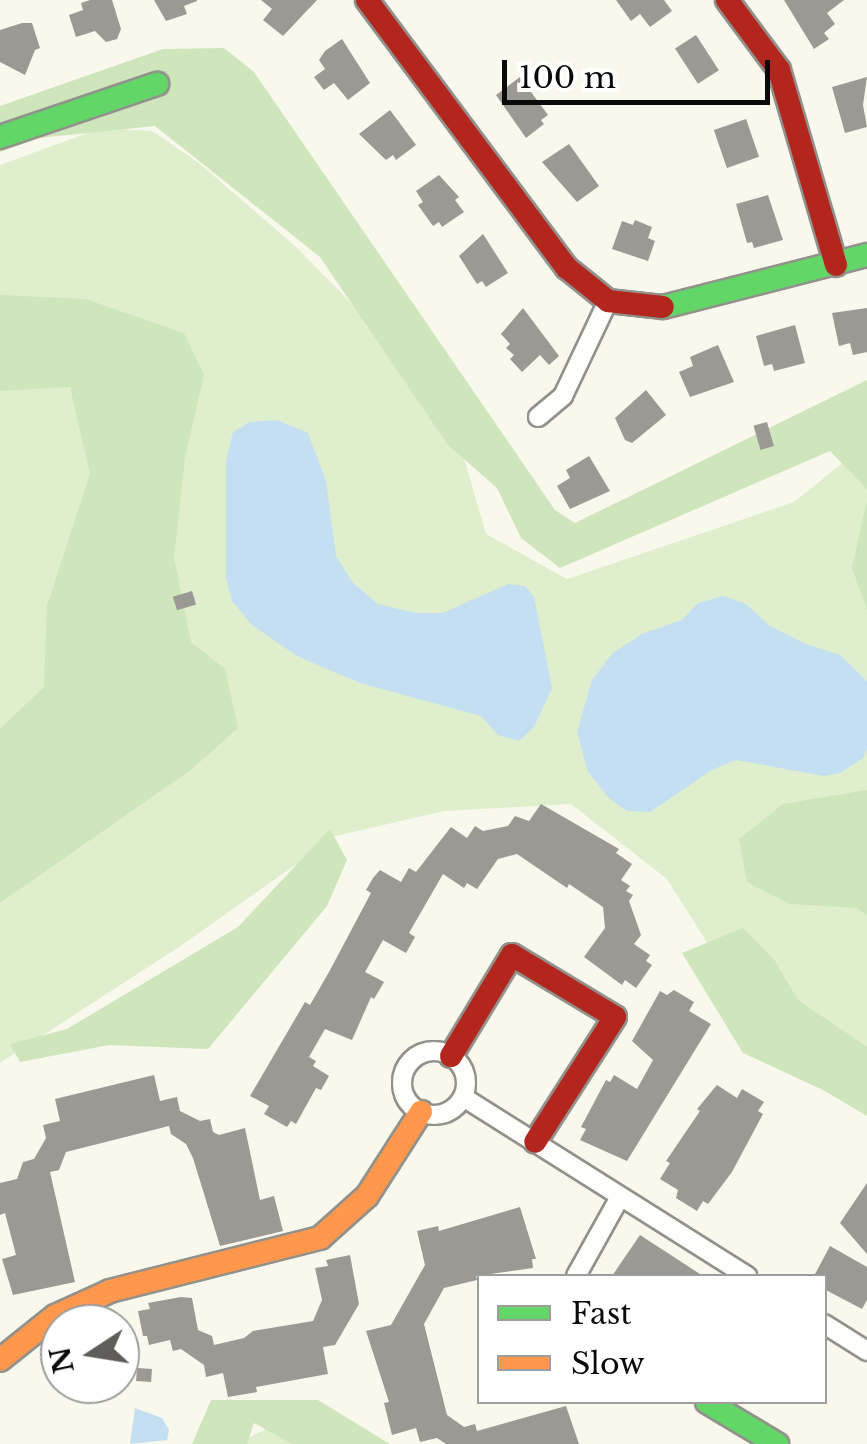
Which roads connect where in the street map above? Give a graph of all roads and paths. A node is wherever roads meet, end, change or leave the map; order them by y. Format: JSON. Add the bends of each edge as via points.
{"nodes":[{"id":1,"x":367,"y":0,"type":"edge"},
{"id":2,"x":726,"y":0,"type":"edge"},
{"id":3,"x":157,"y":84,"type":"dead end"},
{"id":4,"x":0,"y":137,"type":"edge"},
{"id":5,"x":867,"y":255,"type":"edge"},
{"id":6,"x":836,"y":265,"type":"junction"},
{"id":7,"x":608,"y":300,"type":"junction"},
{"id":8,"x":538,"y":417,"type":"dead end"},
{"id":9,"x":450,"y":1056,"type":"junction"},
{"id":10,"x":463,"y":1096,"type":"junction"},
{"id":11,"x":420,"y":1112,"type":"junction"},
{"id":12,"x":535,"y":1142,"type":"junction"},
{"id":13,"x":620,"y":1197,"type":"junction"},
{"id":14,"x":577,"y":1274,"type":"edge"},
{"id":15,"x":745,"y":1274,"type":"edge"},
{"id":16,"x":827,"y":1326,"type":"edge"},
{"id":17,"x":867,"y":1350,"type":"edge"},
{"id":18,"x":0,"y":1360,"type":"edge"},
{"id":19,"x":710,"y":1404,"type":"edge"},
{"id":20,"x":777,"y":1444,"type":"edge"}],
"edges":[{"from":1,"to":7,"type":"street","via":[[567,268]]},
{"from":2,"to":6,"type":"street","via":[[779,70]]},
{"from":3,"to":4,"type":"street"},
{"from":5,"to":6,"type":"street"},
{"from":6,"to":7,"type":"street","via":[[665,308]]},
{"from":7,"to":8,"type":"street","via":[[562,396]]},
{"from":9,"to":10,"type":"street","via":[[466,1079]]},
{"from":9,"to":11,"type":"street","via":[[421,1054],[406,1068],[402,1088]]},
{"from":9,"to":12,"type":"street","via":[[512,956],[615,1017]]},
{"from":10,"to":11,"type":"street","via":[[450,1111]]},
{"from":10,"to":12,"type":"street"},
{"from":11,"to":18,"type":"street","via":[[367,1196],[320,1238],[110,1291],[55,1316]]},
{"from":12,"to":13,"type":"street"},
{"from":13,"to":14,"type":"street"},
{"from":13,"to":15,"type":"street"},
{"from":16,"to":17,"type":"street"},
{"from":19,"to":20,"type":"street"}]}
